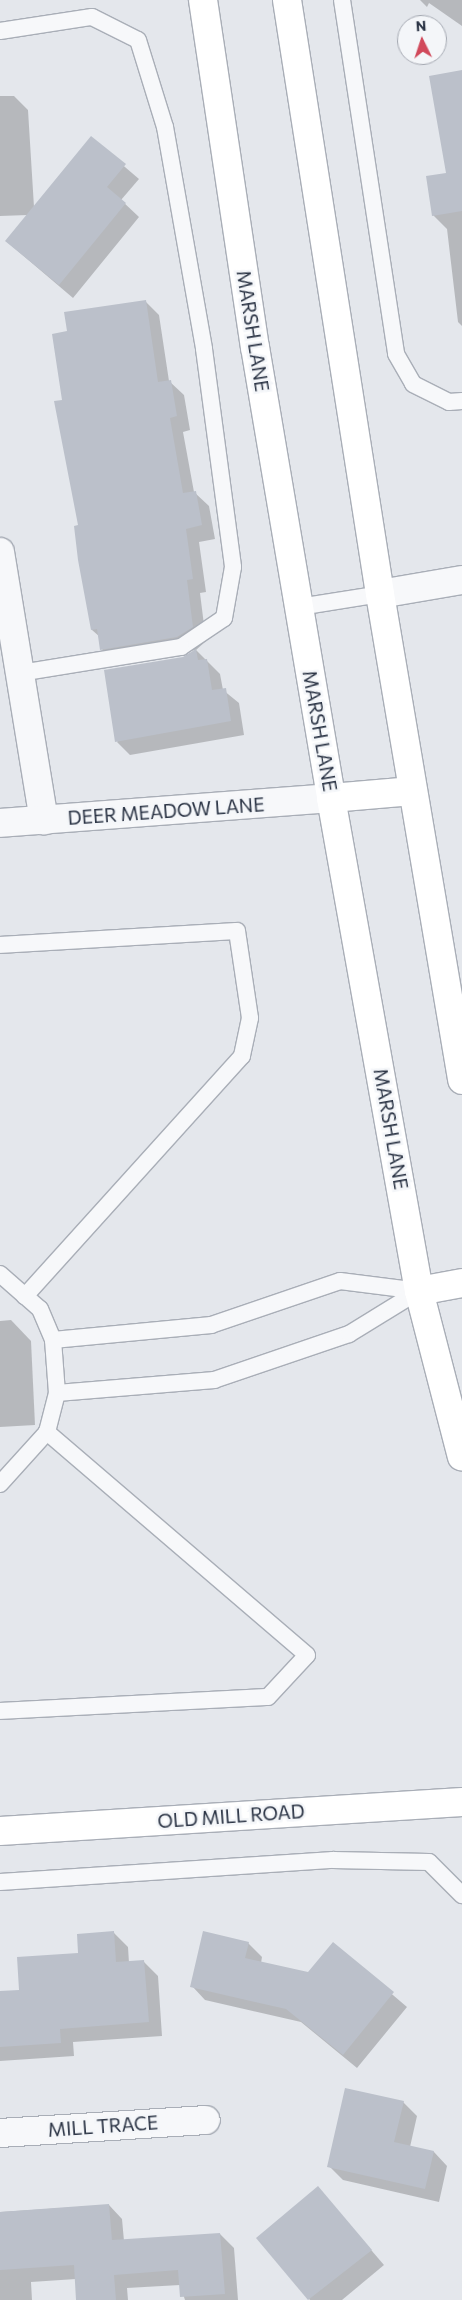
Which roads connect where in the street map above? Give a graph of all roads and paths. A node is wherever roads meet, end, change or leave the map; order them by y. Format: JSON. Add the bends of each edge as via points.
{"nodes":[{"id":1,"x":203,"y":0,"type":"edge"},
{"id":2,"x":287,"y":0,"type":"edge"},
{"id":3,"x":342,"y":0,"type":"edge"},
{"id":4,"x":0,"y":31,"type":"edge"},
{"id":5,"x":462,"y":401,"type":"edge"},
{"id":6,"x":0,"y":552,"type":"edge"},
{"id":7,"x":462,"y":580,"type":"edge"},
{"id":8,"x":380,"y":594,"type":"junction"},
{"id":9,"x":300,"y":607,"type":"junction"},
{"id":10,"x":21,"y":673,"type":"junction"},
{"id":11,"x":413,"y":791,"type":"junction"},
{"id":12,"x":332,"y":798,"type":"junction"},
{"id":13,"x":44,"y":820,"type":"junction"},
{"id":14,"x":0,"y":823,"type":"edge"},
{"id":15,"x":0,"y":945,"type":"edge"},
{"id":16,"x":462,"y":1080,"type":"edge"},
{"id":17,"x":0,"y":1274,"type":"edge"},
{"id":18,"x":462,"y":1283,"type":"edge"},
{"id":19,"x":420,"y":1291,"type":"junction"},
{"id":20,"x":25,"y":1296,"type":"junction"},
{"id":21,"x":53,"y":1340,"type":"junction"},
{"id":22,"x":57,"y":1393,"type":"junction"},
{"id":23,"x":47,"y":1432,"type":"junction"},
{"id":24,"x":462,"y":1456,"type":"edge"},
{"id":25,"x":0,"y":1484,"type":"edge"},
{"id":26,"x":0,"y":1711,"type":"edge"},
{"id":27,"x":462,"y":1802,"type":"edge"},
{"id":28,"x":0,"y":1831,"type":"edge"},
{"id":29,"x":0,"y":1882,"type":"edge"},
{"id":30,"x":462,"y":1895,"type":"edge"},
{"id":31,"x":206,"y":2120,"type":"dead end"},
{"id":32,"x":0,"y":2133,"type":"edge"}],
"edges":[{"from":1,"to":9,"type":"main road","name":"MARSH LANE","via":[[254,347]]},
{"from":2,"to":8,"type":"main road"},
{"from":3,"to":5,"type":"lane","via":[[396,354],[412,384],[449,402]]},
{"from":4,"to":10,"type":"lane","via":[[92,17],[138,40],[168,146],[204,349],[233,567],[224,618],[181,647]]},
{"from":6,"to":10,"type":"street"},
{"from":7,"to":8,"type":"street"},
{"from":8,"to":9,"type":"lane"},
{"from":8,"to":11,"type":"main road"},
{"from":9,"to":12,"type":"main road","name":"MARSH LANE"},
{"from":10,"to":13,"type":"street"},
{"from":11,"to":12,"type":"main road"},
{"from":11,"to":16,"type":"main road"},
{"from":12,"to":13,"type":"street","name":"DEER MEADOW LANE"},
{"from":12,"to":19,"type":"main road","name":"MARSH LANE"},
{"from":13,"to":14,"type":"street","name":"DEER MEADOW LANE"},
{"from":15,"to":20,"type":"lane","via":[[237,931],[250,1018],[242,1056]]},
{"from":17,"to":20,"type":"lane"},
{"from":18,"to":19,"type":"main road"},
{"from":19,"to":21,"type":"lane","via":[[340,1281],[211,1325]]},
{"from":19,"to":22,"type":"lane","via":[[349,1334],[214,1380]]},
{"from":19,"to":24,"type":"main road","name":"MARSH LANE"},
{"from":20,"to":21,"type":"lane","via":[[40,1309]]},
{"from":21,"to":22,"type":"lane"},
{"from":22,"to":23,"type":"lane"},
{"from":23,"to":25,"type":"lane"},
{"from":23,"to":26,"type":"lane","via":[[307,1655],[268,1697]]},
{"from":27,"to":28,"type":"main road","name":"OLD MILL ROAD"},
{"from":29,"to":30,"type":"lane","via":[[333,1860],[429,1862]]},
{"from":31,"to":32,"type":"street","name":"MILL TRACE"}]}
